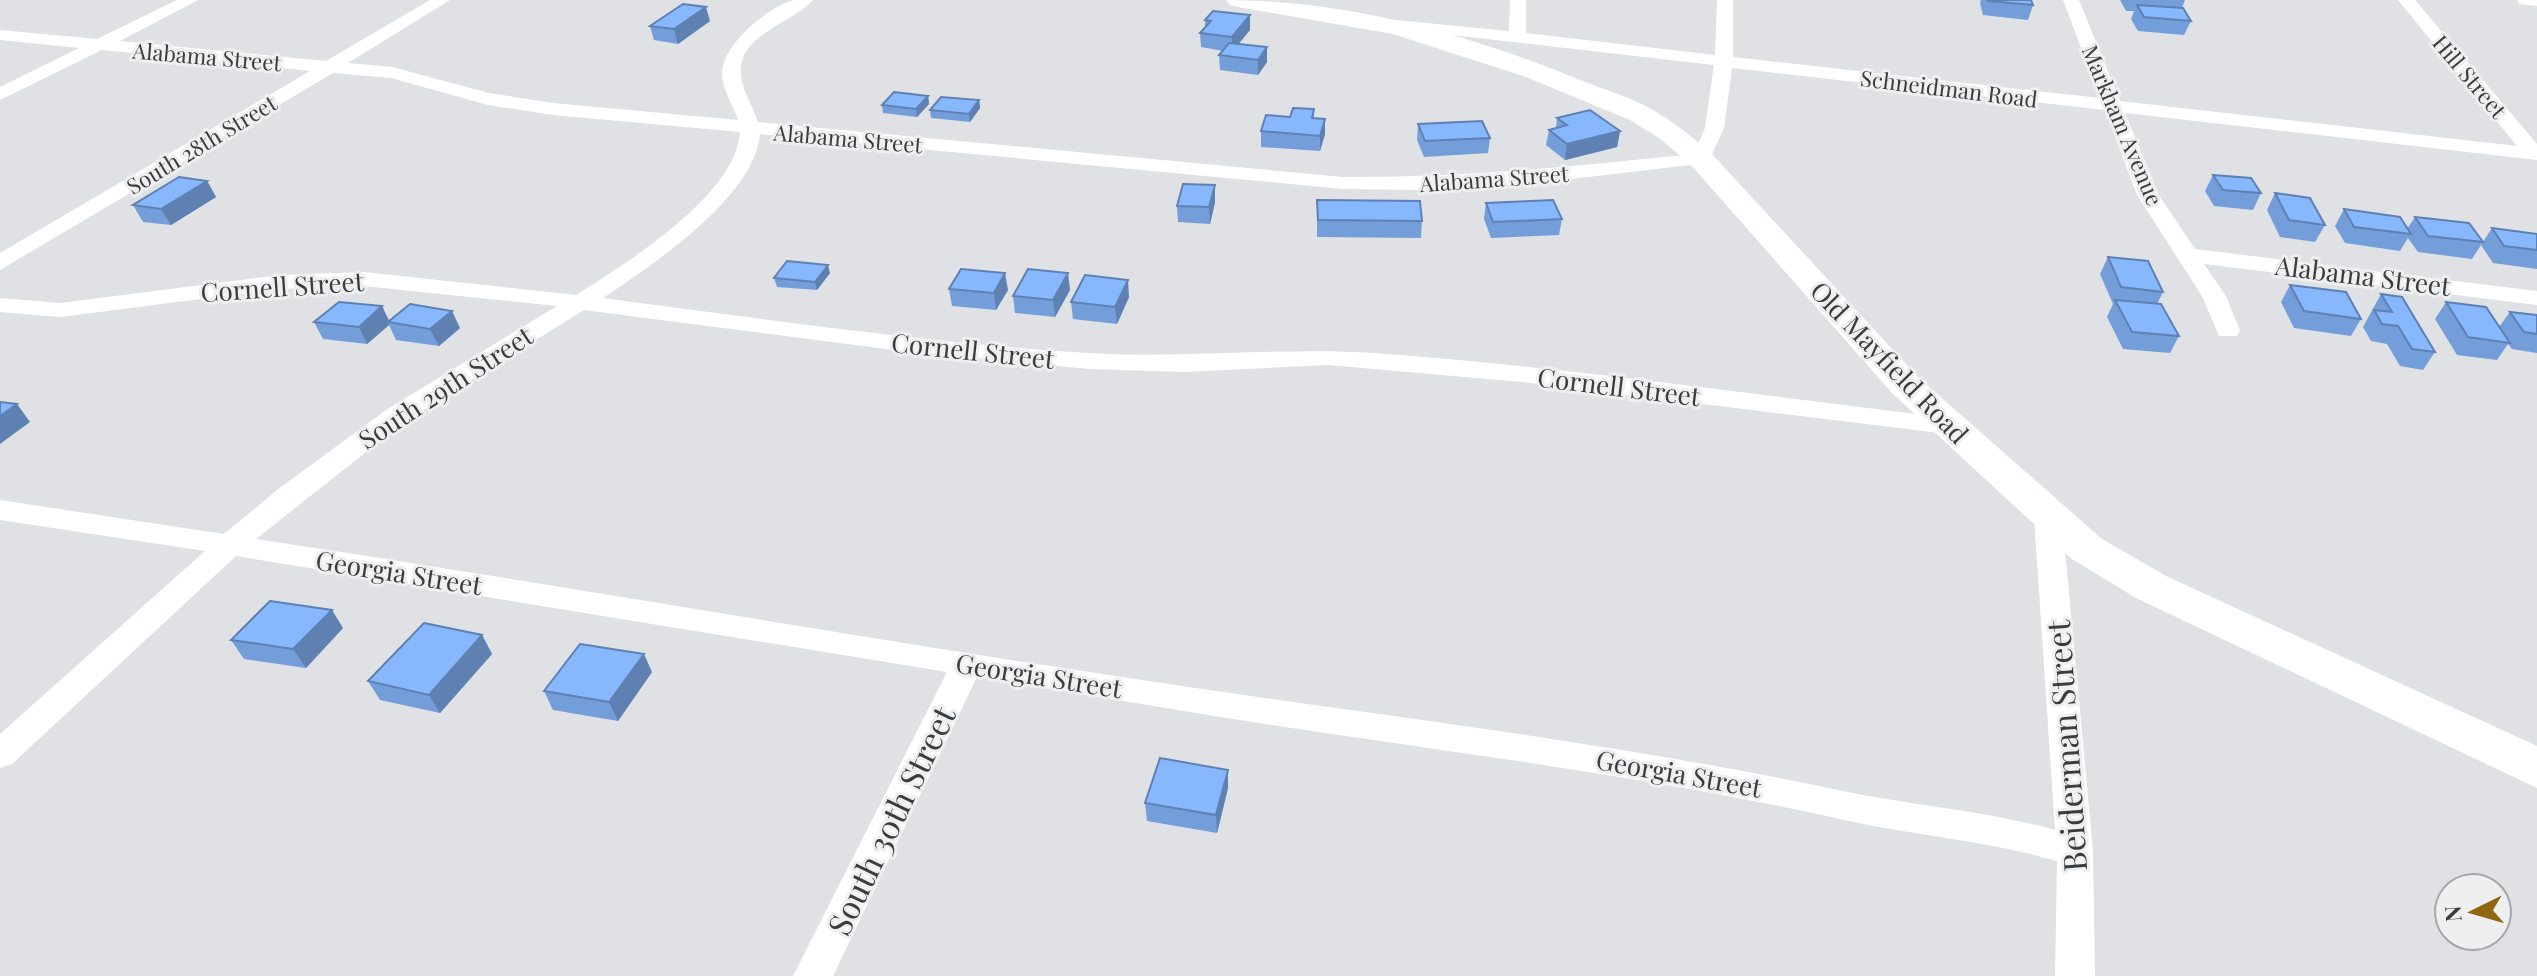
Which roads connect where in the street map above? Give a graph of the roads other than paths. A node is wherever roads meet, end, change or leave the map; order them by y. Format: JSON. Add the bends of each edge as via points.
{"nodes":[{"id":1,"x":190,"y":0,"type":"edge"},
{"id":2,"x":442,"y":0,"type":"edge"},
{"id":3,"x":805,"y":0,"type":"edge"},
{"id":4,"x":1238,"y":0,"type":"edge"},
{"id":5,"x":1518,"y":0,"type":"edge"},
{"id":6,"x":1725,"y":0,"type":"edge"},
{"id":7,"x":2071,"y":0,"type":"edge"},
{"id":8,"x":2406,"y":0,"type":"edge"},
{"id":9,"x":2525,"y":0,"type":"edge"},
{"id":10,"x":2537,"y":1,"type":"edge"},
{"id":11,"x":1361,"y":20,"type":"junction"},
{"id":12,"x":0,"y":35,"type":"edge"},
{"id":13,"x":1516,"y":38,"type":"junction"},
{"id":14,"x":99,"y":46,"type":"junction"},
{"id":15,"x":1724,"y":62,"type":"junction"},
{"id":16,"x":332,"y":66,"type":"junction"},
{"id":17,"x":0,"y":94,"type":"edge"},
{"id":18,"x":2111,"y":106,"type":"junction"},
{"id":19,"x":750,"y":128,"type":"junction"},
{"id":20,"x":2535,"y":153,"type":"edge"},
{"id":21,"x":1701,"y":159,"type":"junction"},
{"id":22,"x":2188,"y":255,"type":"junction"},
{"id":23,"x":0,"y":263,"type":"edge"},
{"id":24,"x":2537,"y":298,"type":"edge"},
{"id":25,"x":580,"y":302,"type":"junction"},
{"id":26,"x":0,"y":305,"type":"edge"},
{"id":27,"x":2228,"y":331,"type":"dead end"},
{"id":28,"x":1948,"y":426,"type":"junction"},
{"id":29,"x":0,"y":510,"type":"edge"},
{"id":30,"x":2048,"y":517,"type":"junction"},
{"id":31,"x":231,"y":546,"type":"junction"},
{"id":32,"x":967,"y":664,"type":"junction"},
{"id":33,"x":0,"y":754,"type":"edge"},
{"id":34,"x":2537,"y":768,"type":"edge"},
{"id":35,"x":2075,"y":851,"type":"junction"},
{"id":36,"x":813,"y":976,"type":"edge"},
{"id":37,"x":2075,"y":976,"type":"edge"}],
"edges":[{"from":1,"to":14,"type":"street"},
{"from":2,"to":16,"type":"street","name":"South 28th Street"},
{"from":3,"to":19,"type":"street","via":[[736,51],[731,77]]},
{"from":4,"to":11,"type":"main road","name":"Old Mayfield Road"},
{"from":5,"to":13,"type":"street"},
{"from":6,"to":15,"type":"street"},
{"from":7,"to":18,"type":"street","name":"Markham Avenue"},
{"from":8,"to":20,"type":"street","name":"Hill Street"},
{"from":9,"to":10,"type":"street"},
{"from":11,"to":13,"type":"street","name":"Schneidman Road"},
{"from":11,"to":21,"type":"main road","name":"Old Mayfield Road","via":[[1432,37],[1607,98],[1669,132]]},
{"from":12,"to":14,"type":"street","name":"Alabama Street"},
{"from":13,"to":15,"type":"street","name":"Schneidman Road"},
{"from":14,"to":16,"type":"street","name":"Alabama Street"},
{"from":14,"to":17,"type":"street"},
{"from":15,"to":18,"type":"street","name":"Schneidman Road"},
{"from":15,"to":21,"type":"street","via":[[1711,140]]},
{"from":16,"to":19,"type":"street","name":"Alabama Street","via":[[415,78],[518,105]]},
{"from":16,"to":23,"type":"street","name":"South 28th Street"},
{"from":18,"to":20,"type":"street","name":"Schneidman Road"},
{"from":18,"to":22,"type":"street","name":"Markham Avenue","via":[[2148,195]]},
{"from":19,"to":21,"type":"street","name":"Alabama Street","via":[[1343,183],[1528,178]]},
{"from":19,"to":25,"type":"street","name":"South 29th Street","via":[[749,146],[705,209],[661,247]]},
{"from":21,"to":28,"type":"main road","name":"Old Mayfield Road"},
{"from":22,"to":24,"type":"street","name":"Alabama Street"},
{"from":22,"to":27,"type":"street","name":"Markham Avenue"},
{"from":25,"to":26,"type":"street","name":"Cornell Street","via":[[470,288],[323,279],[60,310]]},
{"from":25,"to":28,"type":"street","name":"Cornell Street","via":[[894,343],[1089,361],[1391,362]]},
{"from":25,"to":31,"type":"street","name":"South 29th Street","via":[[396,415],[320,470]]},
{"from":28,"to":30,"type":"main road","name":"Old Mayfield Road"},
{"from":29,"to":31,"type":"street","name":"Georgia Street"},
{"from":30,"to":34,"type":"main road","name":"Old Mayfield Road","via":[[2087,549],[2151,587]]},
{"from":30,"to":35,"type":"street","name":"Beiderman Street"},
{"from":31,"to":32,"type":"street","name":"Georgia Street"},
{"from":31,"to":33,"type":"street","name":"South 29th Street"},
{"from":32,"to":35,"type":"street","name":"Georgia Street","via":[[1594,757],[2012,833]]},
{"from":32,"to":36,"type":"street","name":"South 30th Street"},
{"from":35,"to":37,"type":"street","name":"Beiderman Street"}]}
